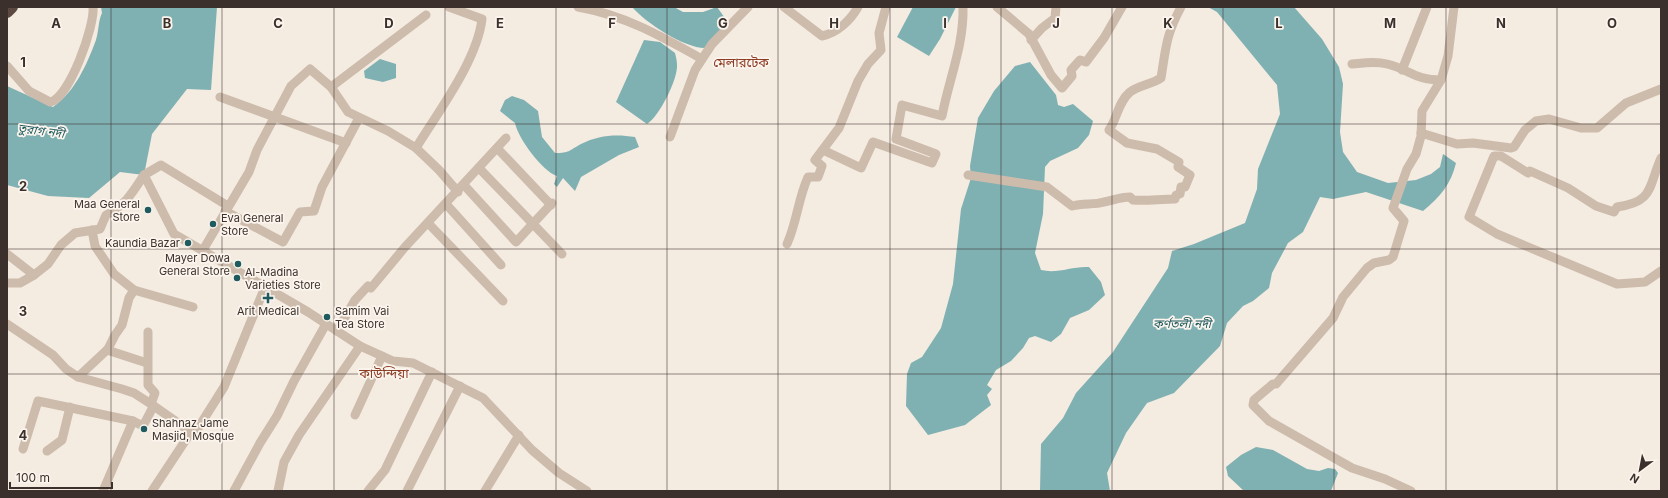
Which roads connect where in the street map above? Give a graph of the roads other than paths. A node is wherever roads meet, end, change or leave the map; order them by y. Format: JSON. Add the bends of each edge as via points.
{"nodes":[{"id":1,"x":12,"y":7,"type":"edge"},
{"id":2,"x":93,"y":7,"type":"edge"},
{"id":3,"x":449,"y":7,"type":"edge"},
{"id":4,"x":578,"y":7,"type":"edge"},
{"id":5,"x":748,"y":7,"type":"edge"},
{"id":6,"x":784,"y":7,"type":"edge"},
{"id":7,"x":858,"y":7,"type":"edge"},
{"id":8,"x":886,"y":7,"type":"edge"},
{"id":9,"x":963,"y":7,"type":"edge"},
{"id":10,"x":997,"y":7,"type":"edge"},
{"id":11,"x":1056,"y":7,"type":"edge"},
{"id":12,"x":1122,"y":7,"type":"edge"},
{"id":13,"x":1181,"y":7,"type":"edge"},
{"id":14,"x":1427,"y":7,"type":"edge"},
{"id":15,"x":1454,"y":7,"type":"edge"},
{"id":16,"x":7,"y":12,"type":"edge"},
{"id":17,"x":426,"y":15,"type":"dead end"},
{"id":18,"x":1032,"y":40,"type":"junction"},
{"id":19,"x":702,"y":59,"type":"junction"},
{"id":20,"x":1352,"y":64,"type":"dead end"},
{"id":21,"x":7,"y":66,"type":"edge"},
{"id":22,"x":1402,"y":70,"type":"junction"},
{"id":23,"x":1441,"y":80,"type":"junction"},
{"id":24,"x":330,"y":87,"type":"junction"},
{"id":25,"x":1661,"y":89,"type":"edge"},
{"id":26,"x":220,"y":97,"type":"dead end"},
{"id":27,"x":275,"y":118,"type":"junction"},
{"id":28,"x":360,"y":118,"type":"junction"},
{"id":29,"x":1421,"y":133,"type":"junction"},
{"id":30,"x":670,"y":137,"type":"dead end"},
{"id":31,"x":506,"y":138,"type":"dead end"},
{"id":32,"x":346,"y":143,"type":"junction"},
{"id":33,"x":416,"y":148,"type":"junction"},
{"id":34,"x":497,"y":148,"type":"junction"},
{"id":35,"x":823,"y":150,"type":"junction"},
{"id":36,"x":1661,"y":158,"type":"edge"},
{"id":37,"x":479,"y":168,"type":"junction"},
{"id":38,"x":144,"y":175,"type":"junction"},
{"id":39,"x":968,"y":175,"type":"dead end"},
{"id":40,"x":461,"y":188,"type":"junction"},
{"id":41,"x":446,"y":204,"type":"junction"},
{"id":42,"x":227,"y":208,"type":"junction"},
{"id":43,"x":428,"y":222,"type":"junction"},
{"id":44,"x":532,"y":224,"type":"junction"},
{"id":45,"x":92,"y":230,"type":"junction"},
{"id":46,"x":787,"y":244,"type":"dead end"},
{"id":47,"x":203,"y":250,"type":"junction"},
{"id":48,"x":7,"y":254,"type":"edge"},
{"id":49,"x":562,"y":254,"type":"dead end"},
{"id":50,"x":501,"y":265,"type":"dead end"},
{"id":51,"x":1661,"y":271,"type":"edge"},
{"id":52,"x":34,"y":274,"type":"junction"},
{"id":53,"x":7,"y":283,"type":"edge"},
{"id":54,"x":265,"y":287,"type":"junction"},
{"id":55,"x":134,"y":290,"type":"junction"},
{"id":56,"x":503,"y":301,"type":"dead end"},
{"id":57,"x":193,"y":307,"type":"dead end"},
{"id":58,"x":7,"y":324,"type":"edge"},
{"id":59,"x":326,"y":324,"type":"junction"},
{"id":60,"x":337,"y":331,"type":"junction"},
{"id":61,"x":148,"y":332,"type":"dead end"},
{"id":62,"x":360,"y":346,"type":"junction"},
{"id":63,"x":107,"y":350,"type":"junction"},
{"id":64,"x":382,"y":356,"type":"junction"},
{"id":65,"x":147,"y":363,"type":"junction"},
{"id":66,"x":432,"y":372,"type":"junction"},
{"id":67,"x":78,"y":377,"type":"junction"},
{"id":68,"x":460,"y":386,"type":"junction"},
{"id":69,"x":152,"y":405,"type":"junction"},
{"id":70,"x":70,"y":407,"type":"junction"},
{"id":71,"x":355,"y":415,"type":"dead end"},
{"id":72,"x":133,"y":420,"type":"junction"},
{"id":73,"x":191,"y":432,"type":"junction"},
{"id":74,"x":519,"y":435,"type":"junction"},
{"id":75,"x":23,"y":449,"type":"dead end"},
{"id":76,"x":47,"y":452,"type":"dead end"},
{"id":77,"x":103,"y":491,"type":"edge"},
{"id":78,"x":152,"y":491,"type":"edge"},
{"id":79,"x":234,"y":491,"type":"edge"},
{"id":80,"x":278,"y":491,"type":"edge"},
{"id":81,"x":368,"y":491,"type":"edge"},
{"id":82,"x":407,"y":491,"type":"edge"},
{"id":83,"x":485,"y":491,"type":"edge"},
{"id":84,"x":587,"y":491,"type":"edge"},
{"id":85,"x":1411,"y":491,"type":"edge"}],
"edges":[{"from":1,"to":16,"type":"highway"},
{"from":2,"to":21,"type":"street","via":[[86,45],[57,100],[50,102],[29,92]]},
{"from":3,"to":33,"type":"street","via":[[482,19],[480,36],[448,99]]},
{"from":4,"to":19,"type":"street","via":[[595,10],[647,28]]},
{"from":5,"to":19,"type":"street","via":[[712,44]]},
{"from":6,"to":7,"type":"street","via":[[822,36],[845,24]]},
{"from":8,"to":35,"type":"street","via":[[879,33],[881,50],[868,64],[858,81],[839,128]]},
{"from":9,"to":35,"type":"street","via":[[963,25],[957,60],[942,116],[902,105],[896,139],[936,154],[932,164],[873,142],[861,168]]},
{"from":10,"to":18,"type":"street","via":[[1029,34]]},
{"from":11,"to":18,"type":"street","via":[[1055,18]]},
{"from":12,"to":18,"type":"street","via":[[1097,48],[1086,62],[1080,60],[1071,70],[1072,76],[1062,88],[1051,75]]},
{"from":13,"to":39,"type":"street","via":[[1165,43],[1161,78],[1130,92],[1109,130],[1127,143],[1157,150],[1179,162],[1178,167],[1190,175],[1185,187],[1181,187],[1180,194],[1176,195],[1175,199],[1144,201],[1119,197],[1072,206],[1047,187]]},
{"from":14,"to":22,"type":"street"},
{"from":15,"to":23,"type":"street","via":[[1448,56]]},
{"from":17,"to":24,"type":"street"},
{"from":19,"to":30,"type":"street","via":[[681,102]]},
{"from":20,"to":22,"type":"street","via":[[1385,63]]},
{"from":22,"to":23,"type":"street","via":[[1422,78]]},
{"from":23,"to":29,"type":"street","via":[[1422,111]]},
{"from":24,"to":27,"type":"street","via":[[310,70],[291,86]]},
{"from":24,"to":28,"type":"street","via":[[348,112]]},
{"from":25,"to":29,"type":"street","via":[[1626,103],[1597,128],[1581,128],[1549,119],[1536,121],[1525,130],[1514,147],[1457,144]]},
{"from":26,"to":27,"type":"street"},
{"from":27,"to":32,"type":"street"},
{"from":27,"to":42,"type":"street","via":[[257,150],[249,172]]},
{"from":28,"to":32,"type":"street"},
{"from":28,"to":33,"type":"street"},
{"from":29,"to":85,"type":"street","via":[[1416,154],[1407,169],[1393,208],[1404,221],[1394,257],[1367,268],[1343,297],[1333,318],[1276,384],[1254,400],[1253,405],[1269,421],[1352,468]]},
{"from":31,"to":34,"type":"street"},
{"from":32,"to":42,"type":"street","via":[[322,187],[314,211],[300,212],[283,242]]},
{"from":33,"to":40,"type":"street"},
{"from":34,"to":37,"type":"street"},
{"from":34,"to":44,"type":"street","via":[[552,204]]},
{"from":35,"to":46,"type":"street","via":[[815,160],[822,166],[818,177],[808,177],[801,192],[797,218]]},
{"from":36,"to":51,"type":"street","via":[[1648,193],[1641,201],[1618,207],[1614,212],[1596,206],[1568,188],[1530,171],[1528,173],[1501,156],[1494,156],[1470,217],[1497,234],[1617,284],[1644,282]]},
{"from":37,"to":40,"type":"street"},
{"from":37,"to":44,"type":"street"},
{"from":38,"to":42,"type":"street","via":[[161,165]]},
{"from":38,"to":45,"type":"street","via":[[125,202],[117,210],[106,215],[100,229]]},
{"from":38,"to":47,"type":"street","via":[[174,234]]},
{"from":40,"to":41,"type":"street"},
{"from":40,"to":44,"type":"street","via":[[516,242]]},
{"from":41,"to":43,"type":"street"},
{"from":41,"to":50,"type":"street"},
{"from":42,"to":47,"type":"street"},
{"from":43,"to":56,"type":"street"},
{"from":43,"to":60,"type":"street","via":[[371,288],[368,286],[355,300]]},
{"from":44,"to":49,"type":"street"},
{"from":45,"to":52,"type":"street","via":[[75,233],[61,245],[48,264]]},
{"from":45,"to":55,"type":"street","via":[[95,246],[114,274]]},
{"from":47,"to":54,"type":"street"},
{"from":48,"to":52,"type":"street"},
{"from":52,"to":53,"type":"street","via":[[20,283]]},
{"from":54,"to":59,"type":"street"},
{"from":54,"to":73,"type":"street","via":[[224,387],[195,433]]},
{"from":55,"to":57,"type":"street"},
{"from":55,"to":63,"type":"street","via":[[129,298],[122,326]]},
{"from":58,"to":67,"type":"street","via":[[53,355]]},
{"from":59,"to":60,"type":"street"},
{"from":59,"to":79,"type":"street"},
{"from":60,"to":62,"type":"street"},
{"from":61,"to":65,"type":"street"},
{"from":62,"to":64,"type":"street"},
{"from":62,"to":80,"type":"street","via":[[299,434],[284,462]]},
{"from":63,"to":65,"type":"street"},
{"from":63,"to":67,"type":"street"},
{"from":64,"to":66,"type":"street","via":[[392,361],[413,363]]},
{"from":64,"to":71,"type":"street"},
{"from":65,"to":69,"type":"street","via":[[148,385],[155,393]]},
{"from":66,"to":68,"type":"street"},
{"from":66,"to":81,"type":"street","via":[[385,470]]},
{"from":67,"to":69,"type":"street","via":[[134,393]]},
{"from":68,"to":74,"type":"street","via":[[483,398]]},
{"from":68,"to":82,"type":"street"},
{"from":69,"to":72,"type":"street","via":[[143,426]]},
{"from":69,"to":73,"type":"street"},
{"from":70,"to":72,"type":"street"},
{"from":70,"to":75,"type":"street","via":[[38,401]]},
{"from":70,"to":76,"type":"street","via":[[62,440]]},
{"from":72,"to":77,"type":"street"},
{"from":73,"to":78,"type":"street"},
{"from":74,"to":83,"type":"street"},
{"from":74,"to":84,"type":"street","via":[[559,473]]}]}
